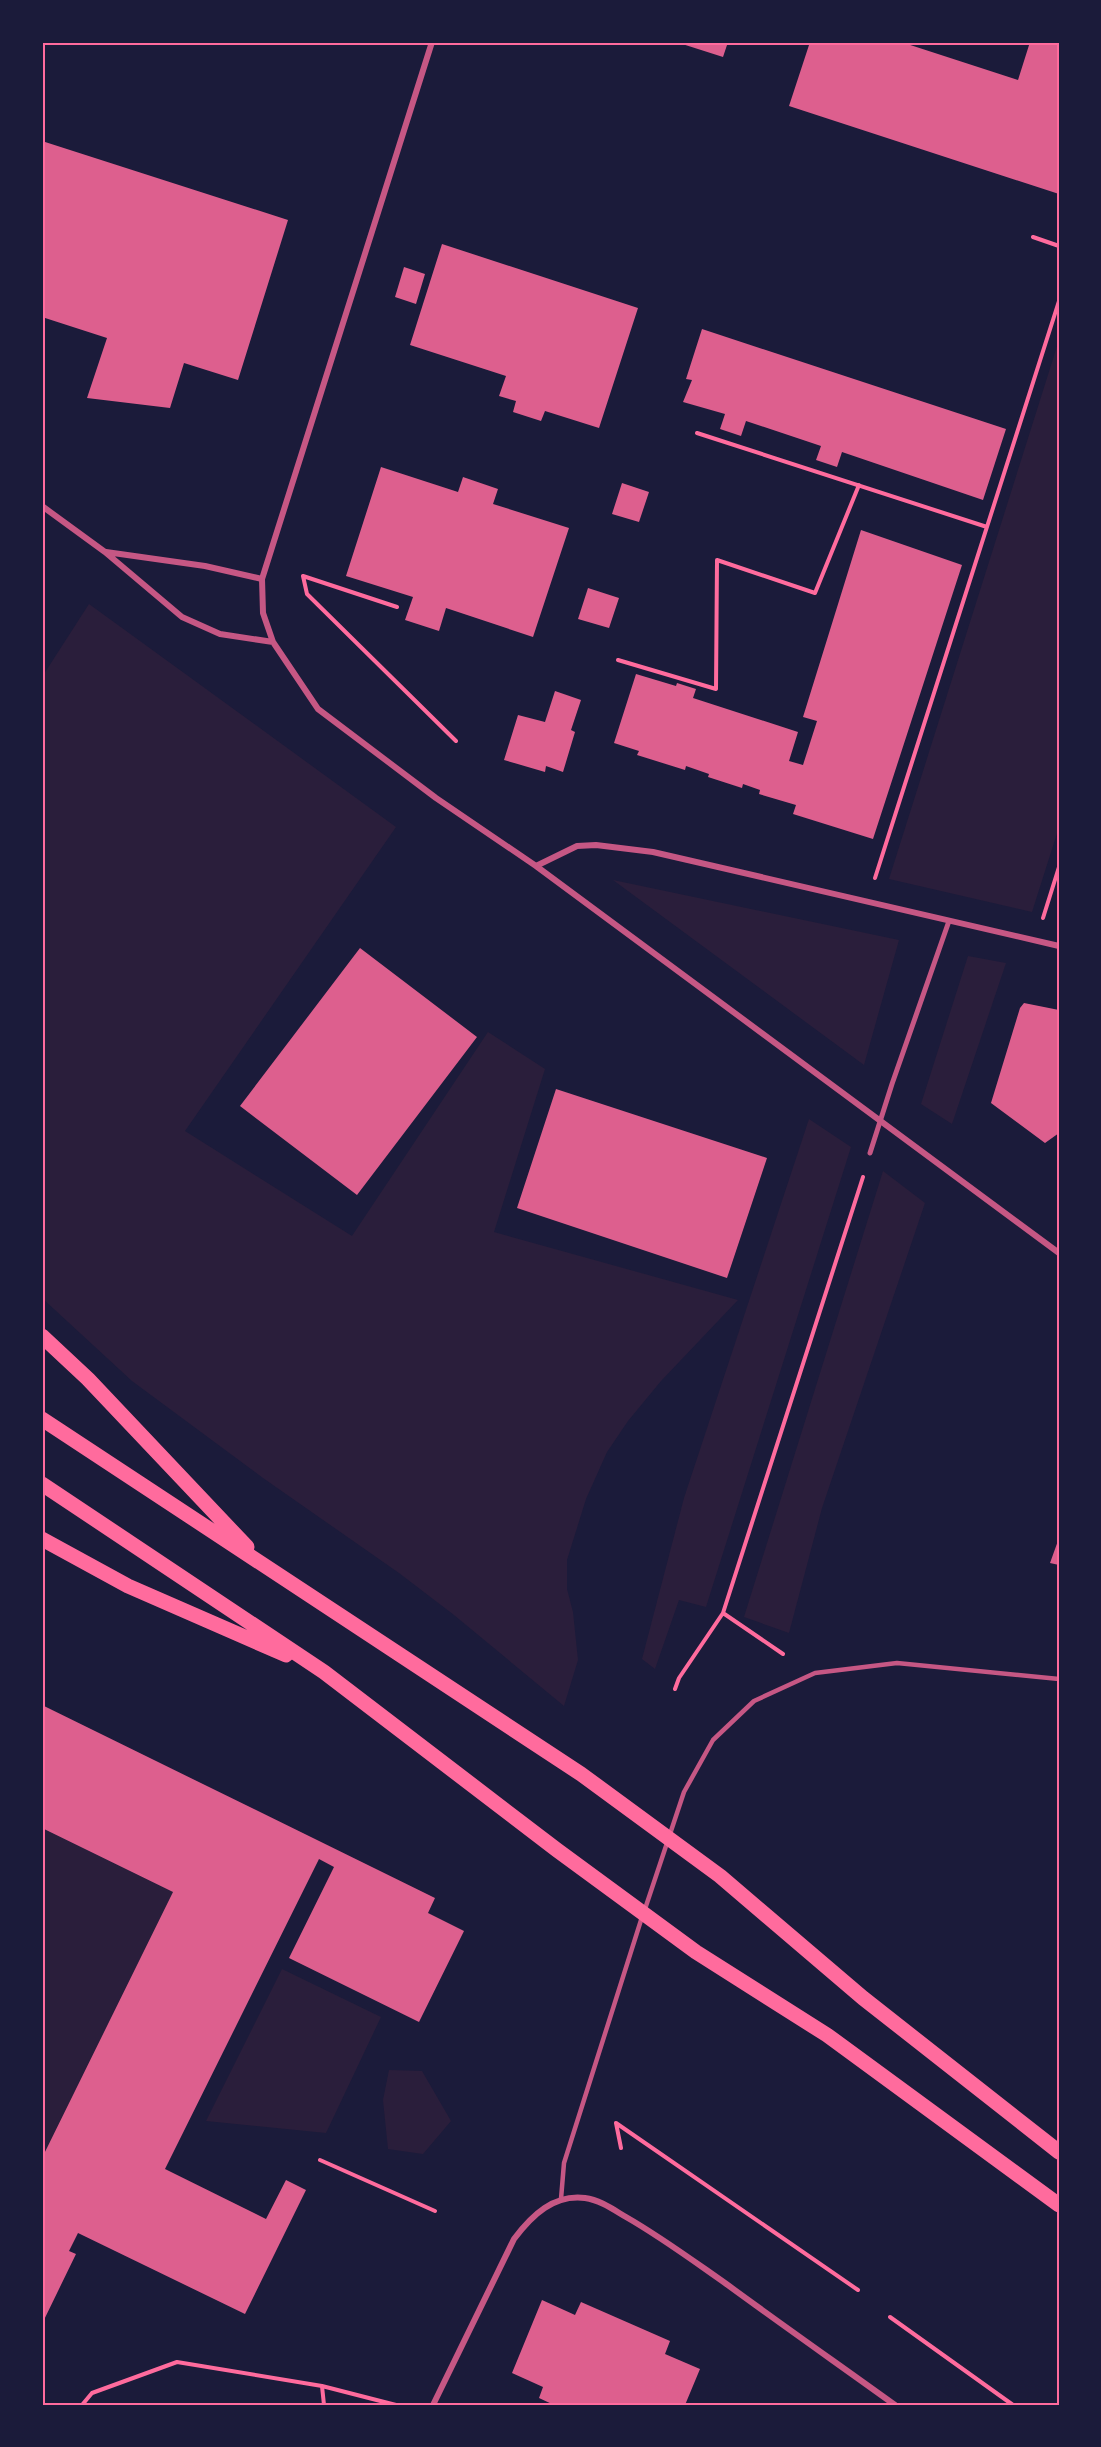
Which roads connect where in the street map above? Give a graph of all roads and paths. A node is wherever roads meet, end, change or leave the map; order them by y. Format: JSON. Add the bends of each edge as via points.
{"nodes":[{"id":1,"x":432,"y":42,"type":"edge"},
{"id":2,"x":1033,"y":237,"type":"dead end"},
{"id":3,"x":1059,"y":246,"type":"edge"},
{"id":4,"x":1059,"y":301,"type":"edge"},
{"id":5,"x":697,"y":433,"type":"dead end"},
{"id":6,"x":860,"y":485,"type":"junction"},
{"id":7,"x":42,"y":506,"type":"edge"},
{"id":8,"x":987,"y":527,"type":"junction"},
{"id":9,"x":105,"y":552,"type":"junction"},
{"id":10,"x":261,"y":579,"type":"junction"},
{"id":11,"x":397,"y":607,"type":"dead end"},
{"id":12,"x":273,"y":642,"type":"junction"},
{"id":13,"x":618,"y":660,"type":"dead end"},
{"id":14,"x":456,"y":741,"type":"dead end"},
{"id":15,"x":536,"y":866,"type":"junction"},
{"id":16,"x":1059,"y":867,"type":"edge"},
{"id":17,"x":867,"y":902,"type":"junction"},
{"id":18,"x":949,"y":921,"type":"junction"},
{"id":19,"x":1036,"y":941,"type":"junction"},
{"id":20,"x":1059,"y":946,"type":"edge"},
{"id":21,"x":880,"y":1121,"type":"junction"},
{"id":22,"x":870,"y":1153,"type":"joint"},
{"id":23,"x":1059,"y":1253,"type":"edge"},
{"id":24,"x":42,"y":1336,"type":"edge"},
{"id":25,"x":42,"y":1419,"type":"edge"},
{"id":26,"x":42,"y":1484,"type":"edge"},
{"id":27,"x":42,"y":1539,"type":"edge"},
{"id":28,"x":266,"y":1566,"type":"junction"},
{"id":29,"x":723,"y":1613,"type":"junction"},
{"id":30,"x":783,"y":1654,"type":"dead end"},
{"id":31,"x":324,"y":1672,"type":"junction"},
{"id":32,"x":1059,"y":1679,"type":"edge"},
{"id":33,"x":675,"y":1689,"type":"dead end"},
{"id":34,"x":621,"y":2148,"type":"dead end"},
{"id":35,"x":1059,"y":2152,"type":"edge"},
{"id":36,"x":320,"y":2160,"type":"dead end"},
{"id":37,"x":561,"y":2199,"type":"junction"},
{"id":38,"x":1059,"y":2205,"type":"edge"},
{"id":39,"x":435,"y":2211,"type":"dead end"},
{"id":40,"x":858,"y":2290,"type":"dead end"},
{"id":41,"x":890,"y":2317,"type":"dead end"},
{"id":42,"x":322,"y":2386,"type":"junction"},
{"id":43,"x":82,"y":2405,"type":"edge"},
{"id":44,"x":324,"y":2405,"type":"edge"},
{"id":45,"x":396,"y":2405,"type":"edge"},
{"id":46,"x":434,"y":2405,"type":"edge"},
{"id":47,"x":895,"y":2405,"type":"edge"},
{"id":48,"x":1013,"y":2405,"type":"edge"}],
"edges":[{"from":1,"to":10,"type":"street"},
{"from":2,"to":3,"type":"path"},
{"from":4,"to":8,"type":"path"},
{"from":5,"to":6,"type":"path"},
{"from":6,"to":8,"type":"path"},
{"from":6,"to":13,"type":"path","via":[[814,593],[717,560],[716,689]]},
{"from":7,"to":9,"type":"street"},
{"from":8,"to":17,"type":"path"},
{"from":9,"to":10,"type":"street","via":[[205,566]]},
{"from":9,"to":12,"type":"street","via":[[182,618],[220,634]]},
{"from":10,"to":12,"type":"street","via":[[263,613]]},
{"from":11,"to":14,"type":"path","via":[[303,576],[307,594]]},
{"from":12,"to":15,"type":"street","via":[[318,710]]},
{"from":15,"to":17,"type":"street","via":[[577,846],[596,845],[653,852]]},
{"from":15,"to":21,"type":"street"},
{"from":16,"to":19,"type":"path"},
{"from":17,"to":18,"type":"street"},
{"from":18,"to":19,"type":"street"},
{"from":18,"to":21,"type":"street"},
{"from":19,"to":20,"type":"street"},
{"from":21,"to":22,"type":"street"},
{"from":21,"to":23,"type":"street"},
{"from":22,"to":29,"type":"path"},
{"from":24,"to":28,"type":"main road"},
{"from":25,"to":28,"type":"main road"},
{"from":26,"to":31,"type":"main road"},
{"from":27,"to":31,"type":"main road","via":[[128,1586]]},
{"from":28,"to":35,"type":"main road","via":[[581,1774],[720,1876],[862,1998]]},
{"from":29,"to":30,"type":"path"},
{"from":29,"to":33,"type":"path","via":[[679,1677]]},
{"from":31,"to":38,"type":"main road","via":[[696,1952],[827,2035]]},
{"from":32,"to":37,"type":"lane","via":[[897,1664],[815,1673],[754,1701],[713,1740],[684,1792],[623,1975],[564,2163]]},
{"from":34,"to":40,"type":"path","via":[[616,2123]]},
{"from":36,"to":39,"type":"path"},
{"from":37,"to":46,"type":"street","via":[[535,2215],[514,2239]]},
{"from":37,"to":47,"type":"street","via":[[588,2198],[601,2203],[664,2239]]},
{"from":41,"to":48,"type":"path"},
{"from":42,"to":43,"type":"path","via":[[177,2362],[92,2393]]},
{"from":42,"to":44,"type":"path"},
{"from":42,"to":45,"type":"path"}]}
